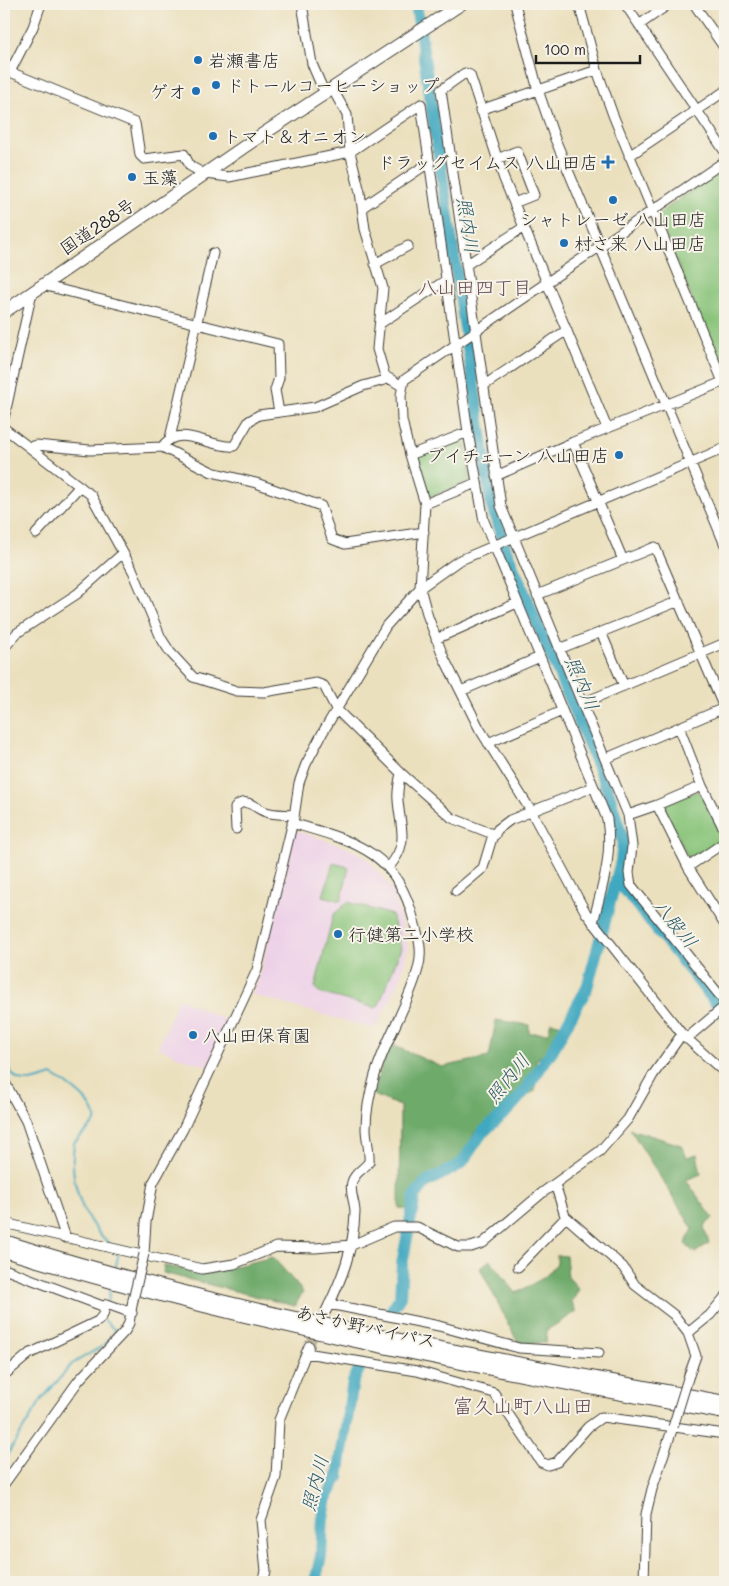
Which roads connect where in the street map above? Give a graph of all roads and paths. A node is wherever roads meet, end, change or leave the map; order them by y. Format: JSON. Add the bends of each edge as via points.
{"nodes":[{"id":1,"x":7,"y":4,"type":"edge"},
{"id":2,"x":41,"y":4,"type":"edge"},
{"id":3,"x":302,"y":4,"type":"edge"},
{"id":4,"x":448,"y":4,"type":"edge"},
{"id":5,"x":461,"y":4,"type":"edge"},
{"id":6,"x":515,"y":4,"type":"edge"},
{"id":7,"x":579,"y":4,"type":"edge"},
{"id":8,"x":625,"y":4,"type":"edge"},
{"id":9,"x":670,"y":4,"type":"edge"},
{"id":10,"x":694,"y":4,"type":"edge"},
{"id":11,"x":4,"y":8,"type":"edge"},
{"id":12,"x":424,"y":23,"type":"junction"},
{"id":13,"x":639,"y":25,"type":"junction"},
{"id":14,"x":725,"y":49,"type":"edge"},
{"id":15,"x":597,"y":70,"type":"junction"},
{"id":16,"x":7,"y":73,"type":"edge"},
{"id":17,"x":327,"y":88,"type":"junction"},
{"id":18,"x":538,"y":90,"type":"junction"},
{"id":19,"x":725,"y":91,"type":"edge"},
{"id":20,"x":480,"y":110,"type":"junction"},
{"id":21,"x":697,"y":110,"type":"junction"},
{"id":22,"x":350,"y":152,"type":"junction"},
{"id":23,"x":725,"y":152,"type":"edge"},
{"id":24,"x":629,"y":156,"type":"junction"},
{"id":25,"x":496,"y":159,"type":"junction"},
{"id":26,"x":725,"y":161,"type":"edge"},
{"id":27,"x":430,"y":162,"type":"junction"},
{"id":28,"x":202,"y":173,"type":"junction"},
{"id":29,"x":514,"y":203,"type":"junction"},
{"id":30,"x":363,"y":207,"type":"junction"},
{"id":31,"x":652,"y":212,"type":"junction"},
{"id":32,"x":524,"y":227,"type":"junction"},
{"id":33,"x":408,"y":246,"type":"dead end"},
{"id":34,"x":600,"y":246,"type":"junction"},
{"id":35,"x":213,"y":253,"type":"dead end"},
{"id":36,"x":375,"y":264,"type":"junction"},
{"id":37,"x":466,"y":264,"type":"junction"},
{"id":38,"x":446,"y":280,"type":"junction"},
{"id":39,"x":547,"y":282,"type":"junction"},
{"id":40,"x":37,"y":288,"type":"junction"},
{"id":41,"x":4,"y":306,"type":"edge"},
{"id":42,"x":4,"y":312,"type":"edge"},
{"id":43,"x":381,"y":322,"type":"junction"},
{"id":44,"x":196,"y":324,"type":"junction"},
{"id":45,"x":567,"y":330,"type":"junction"},
{"id":46,"x":476,"y":331,"type":"junction"},
{"id":47,"x":456,"y":345,"type":"junction"},
{"id":48,"x":388,"y":379,"type":"junction"},
{"id":49,"x":724,"y":381,"type":"edge"},
{"id":50,"x":402,"y":386,"type":"junction"},
{"id":51,"x":483,"y":386,"type":"junction"},
{"id":52,"x":666,"y":404,"type":"junction"},
{"id":53,"x":279,"y":412,"type":"junction"},
{"id":54,"x":4,"y":418,"type":"edge"},
{"id":55,"x":4,"y":428,"type":"edge"},
{"id":56,"x":607,"y":428,"type":"junction"},
{"id":57,"x":468,"y":432,"type":"junction"},
{"id":58,"x":170,"y":438,"type":"junction"},
{"id":59,"x":573,"y":442,"type":"junction"},
{"id":60,"x":29,"y":447,"type":"junction"},
{"id":61,"x":162,"y":447,"type":"junction"},
{"id":62,"x":725,"y":448,"type":"edge"},
{"id":63,"x":410,"y":455,"type":"junction"},
{"id":64,"x":691,"y":462,"type":"junction"},
{"id":65,"x":496,"y":476,"type":"junction"},
{"id":66,"x":476,"y":483,"type":"junction"},
{"id":67,"x":80,"y":486,"type":"junction"},
{"id":68,"x":598,"y":500,"type":"junction"},
{"id":69,"x":425,"y":504,"type":"junction"},
{"id":70,"x":424,"y":532,"type":"junction"},
{"id":71,"x":36,"y":534,"type":"dead end"},
{"id":72,"x":514,"y":536,"type":"junction"},
{"id":73,"x":725,"y":544,"type":"edge"},
{"id":74,"x":492,"y":545,"type":"junction"},
{"id":75,"x":122,"y":554,"type":"junction"},
{"id":76,"x":622,"y":560,"type":"junction"},
{"id":77,"x":420,"y":588,"type":"junction"},
{"id":78,"x":537,"y":595,"type":"junction"},
{"id":79,"x":678,"y":601,"type":"junction"},
{"id":80,"x":517,"y":603,"type":"junction"},
{"id":81,"x":601,"y":632,"type":"junction"},
{"id":82,"x":436,"y":639,"type":"junction"},
{"id":83,"x":725,"y":644,"type":"edge"},
{"id":84,"x":4,"y":648,"type":"edge"},
{"id":85,"x":559,"y":649,"type":"junction"},
{"id":86,"x":701,"y":654,"type":"junction"},
{"id":87,"x":540,"y":657,"type":"junction"},
{"id":88,"x":624,"y":686,"type":"junction"},
{"id":89,"x":461,"y":691,"type":"junction"},
{"id":90,"x":583,"y":703,"type":"junction"},
{"id":91,"x":336,"y":709,"type":"junction"},
{"id":92,"x":725,"y":709,"type":"edge"},
{"id":93,"x":562,"y":711,"type":"junction"},
{"id":94,"x":679,"y":728,"type":"junction"},
{"id":95,"x":488,"y":744,"type":"junction"},
{"id":96,"x":607,"y":758,"type":"junction"},
{"id":97,"x":401,"y":773,"type":"junction"},
{"id":98,"x":702,"y":786,"type":"junction"},
{"id":99,"x":593,"y":787,"type":"junction"},
{"id":100,"x":657,"y":805,"type":"junction"},
{"id":101,"x":531,"y":811,"type":"junction"},
{"id":102,"x":628,"y":815,"type":"junction"},
{"id":103,"x":293,"y":819,"type":"junction"},
{"id":104,"x":236,"y":829,"type":"dead end"},
{"id":105,"x":725,"y":831,"type":"edge"},
{"id":106,"x":495,"y":835,"type":"junction"},
{"id":107,"x":725,"y":842,"type":"edge"},
{"id":108,"x":389,"y":867,"type":"junction"},
{"id":109,"x":688,"y":867,"type":"junction"},
{"id":110,"x":456,"y":891,"type":"dead end"},
{"id":111,"x":722,"y":914,"type":"edge"},
{"id":112,"x":594,"y":923,"type":"junction"},
{"id":113,"x":725,"y":925,"type":"edge"},
{"id":114,"x":725,"y":1002,"type":"edge"},
{"id":115,"x":725,"y":1006,"type":"edge"},
{"id":116,"x":684,"y":1036,"type":"junction"},
{"id":117,"x":725,"y":1072,"type":"edge"},
{"id":118,"x":4,"y":1081,"type":"edge"},
{"id":119,"x":555,"y":1184,"type":"junction"},
{"id":120,"x":566,"y":1217,"type":"junction"},
{"id":121,"x":4,"y":1223,"type":"edge"},
{"id":122,"x":66,"y":1238,"type":"junction"},
{"id":123,"x":4,"y":1241,"type":"edge"},
{"id":124,"x":352,"y":1245,"type":"junction"},
{"id":125,"x":4,"y":1251,"type":"edge"},
{"id":126,"x":144,"y":1254,"type":"junction"},
{"id":127,"x":518,"y":1267,"type":"dead end"},
{"id":128,"x":4,"y":1269,"type":"edge"},
{"id":129,"x":725,"y":1297,"type":"edge"},
{"id":130,"x":105,"y":1307,"type":"junction"},
{"id":131,"x":132,"y":1314,"type":"junction"},
{"id":132,"x":688,"y":1333,"type":"junction"},
{"id":133,"x":599,"y":1353,"type":"dead end"},
{"id":134,"x":4,"y":1375,"type":"edge"},
{"id":135,"x":725,"y":1402,"type":"edge"},
{"id":136,"x":725,"y":1413,"type":"edge"},
{"id":137,"x":673,"y":1427,"type":"junction"},
{"id":138,"x":725,"y":1434,"type":"edge"},
{"id":139,"x":4,"y":1484,"type":"edge"},
{"id":140,"x":263,"y":1582,"type":"edge"},
{"id":141,"x":644,"y":1582,"type":"edge"}],
"edges":[{"from":1,"to":11,"type":"street"},
{"from":2,"to":16,"type":"street","via":[[33,27]]},
{"from":3,"to":17,"type":"street","via":[[312,64]]},
{"from":4,"to":12,"type":"highway","name":"国道288号"},
{"from":5,"to":12,"type":"highway","name":"国道288号"},
{"from":6,"to":18,"type":"street"},
{"from":7,"to":15,"type":"street"},
{"from":8,"to":13,"type":"street"},
{"from":9,"to":13,"type":"street"},
{"from":10,"to":14,"type":"street"},
{"from":12,"to":17,"type":"highway","name":"国道288号"},
{"from":13,"to":21,"type":"street"},
{"from":15,"to":18,"type":"street"},
{"from":15,"to":24,"type":"street"},
{"from":16,"to":28,"type":"street","via":[[135,123],[140,154],[144,159],[184,154],[190,166]]},
{"from":17,"to":22,"type":"street","via":[[348,115]]},
{"from":17,"to":28,"type":"highway","name":"国道288号"},
{"from":18,"to":20,"type":"street"},
{"from":18,"to":34,"type":"street"},
{"from":19,"to":21,"type":"street"},
{"from":20,"to":25,"type":"street"},
{"from":20,"to":37,"type":"street","via":[[469,73],[441,90]]},
{"from":21,"to":23,"type":"street"},
{"from":21,"to":24,"type":"street"},
{"from":22,"to":27,"type":"street","via":[[421,104]]},
{"from":22,"to":28,"type":"street","via":[[229,177]]},
{"from":22,"to":30,"type":"street"},
{"from":24,"to":31,"type":"street"},
{"from":25,"to":29,"type":"street"},
{"from":25,"to":29,"type":"street","via":[[517,151],[534,195]]},
{"from":26,"to":31,"type":"street"},
{"from":27,"to":30,"type":"street"},
{"from":27,"to":38,"type":"street"},
{"from":28,"to":40,"type":"highway","name":"国道288号"},
{"from":28,"to":41,"type":"highway","name":"国道288号"},
{"from":29,"to":32,"type":"street"},
{"from":30,"to":36,"type":"street","via":[[365,229]]},
{"from":31,"to":34,"type":"street"},
{"from":31,"to":49,"type":"street"},
{"from":32,"to":37,"type":"street"},
{"from":32,"to":39,"type":"street"},
{"from":33,"to":36,"type":"street"},
{"from":34,"to":39,"type":"street"},
{"from":34,"to":52,"type":"street"},
{"from":35,"to":44,"type":"street"},
{"from":36,"to":43,"type":"street","via":[[384,293]]},
{"from":37,"to":46,"type":"street"},
{"from":38,"to":43,"type":"street"},
{"from":38,"to":47,"type":"street"},
{"from":39,"to":45,"type":"street"},
{"from":39,"to":46,"type":"street"},
{"from":40,"to":42,"type":"highway","name":"国道288号"},
{"from":40,"to":44,"type":"street"},
{"from":40,"to":54,"type":"street"},
{"from":43,"to":48,"type":"street","via":[[377,353]]},
{"from":44,"to":53,"type":"street","via":[[278,344],[279,378],[275,390]]},
{"from":44,"to":58,"type":"street"},
{"from":45,"to":51,"type":"street"},
{"from":45,"to":56,"type":"street"},
{"from":46,"to":47,"type":"street"},
{"from":46,"to":51,"type":"street"},
{"from":47,"to":50,"type":"street","via":[[404,380]]},
{"from":47,"to":57,"type":"street"},
{"from":48,"to":50,"type":"street"},
{"from":48,"to":53,"type":"street","via":[[315,407]]},
{"from":49,"to":52,"type":"street"},
{"from":50,"to":63,"type":"street","via":[[400,406]]},
{"from":51,"to":65,"type":"street"},
{"from":52,"to":56,"type":"street"},
{"from":52,"to":64,"type":"street"},
{"from":53,"to":58,"type":"street","via":[[250,419],[234,446],[183,436]]},
{"from":55,"to":60,"type":"street"},
{"from":56,"to":59,"type":"street"},
{"from":57,"to":63,"type":"street"},
{"from":57,"to":66,"type":"street"},
{"from":58,"to":61,"type":"street"},
{"from":59,"to":65,"type":"street"},
{"from":59,"to":68,"type":"street"},
{"from":60,"to":61,"type":"street","via":[[90,450]]},
{"from":60,"to":67,"type":"street"},
{"from":61,"to":70,"type":"street","via":[[212,472],[256,482],[321,506],[332,539],[345,544]]},
{"from":62,"to":64,"type":"street"},
{"from":63,"to":69,"type":"street"},
{"from":64,"to":68,"type":"street"},
{"from":64,"to":73,"type":"street"},
{"from":65,"to":72,"type":"street","via":[[501,506]]},
{"from":66,"to":69,"type":"street"},
{"from":66,"to":74,"type":"street"},
{"from":67,"to":71,"type":"street"},
{"from":67,"to":75,"type":"street","via":[[94,500]]},
{"from":68,"to":72,"type":"street"},
{"from":68,"to":76,"type":"street"},
{"from":69,"to":70,"type":"street"},
{"from":70,"to":77,"type":"street"},
{"from":72,"to":74,"type":"street"},
{"from":72,"to":78,"type":"street"},
{"from":74,"to":77,"type":"street","via":[[458,561]]},
{"from":74,"to":80,"type":"street"},
{"from":75,"to":84,"type":"street","via":[[77,594],[17,633]]},
{"from":75,"to":91,"type":"street","via":[[133,571],[166,646],[193,677],[237,691],[264,692],[316,683],[324,686]]},
{"from":76,"to":78,"type":"street"},
{"from":76,"to":79,"type":"street","via":[[655,547]]},
{"from":77,"to":82,"type":"street"},
{"from":77,"to":91,"type":"street","via":[[386,626]]},
{"from":78,"to":85,"type":"street"},
{"from":79,"to":81,"type":"street"},
{"from":79,"to":86,"type":"street"},
{"from":80,"to":82,"type":"street"},
{"from":80,"to":87,"type":"street"},
{"from":81,"to":85,"type":"street"},
{"from":81,"to":88,"type":"street"},
{"from":82,"to":89,"type":"street"},
{"from":83,"to":86,"type":"street"},
{"from":85,"to":90,"type":"street"},
{"from":86,"to":88,"type":"street"},
{"from":86,"to":92,"type":"street"},
{"from":87,"to":89,"type":"street"},
{"from":87,"to":93,"type":"street"},
{"from":88,"to":90,"type":"street"},
{"from":89,"to":95,"type":"street"},
{"from":90,"to":96,"type":"street"},
{"from":91,"to":97,"type":"street"},
{"from":91,"to":103,"type":"street","via":[[302,773]]},
{"from":92,"to":94,"type":"street"},
{"from":93,"to":95,"type":"street"},
{"from":93,"to":99,"type":"street"},
{"from":94,"to":96,"type":"street"},
{"from":94,"to":98,"type":"street"},
{"from":95,"to":101,"type":"street"},
{"from":96,"to":102,"type":"street"},
{"from":97,"to":106,"type":"street","via":[[452,818]]},
{"from":97,"to":108,"type":"street","via":[[397,798],[403,838]]},
{"from":98,"to":100,"type":"street"},
{"from":98,"to":105,"type":"street"},
{"from":99,"to":101,"type":"street"},
{"from":99,"to":112,"type":"street","via":[[607,820],[610,851]]},
{"from":100,"to":102,"type":"street"},
{"from":100,"to":109,"type":"street"},
{"from":101,"to":106,"type":"street","via":[[510,820]]},
{"from":101,"to":112,"type":"street"},
{"from":102,"to":114,"type":"street","via":[[632,846],[631,885]]},
{"from":103,"to":104,"type":"street","via":[[266,812],[251,803],[242,803],[235,808]]},
{"from":103,"to":108,"type":"street","via":[[367,850]]},
{"from":103,"to":126,"type":"street","via":[[257,970],[183,1129],[153,1183]]},
{"from":106,"to":110,"type":"street","via":[[483,868]]},
{"from":107,"to":109,"type":"street"},
{"from":108,"to":124,"type":"street","via":[[407,896],[421,949],[410,992],[375,1074],[366,1128],[369,1162],[357,1172],[351,1185],[355,1210]]},
{"from":109,"to":111,"type":"street"},
{"from":111,"to":113,"type":"street"},
{"from":112,"to":116,"type":"street"},
{"from":115,"to":116,"type":"street"},
{"from":116,"to":117,"type":"street"},
{"from":116,"to":119,"type":"street","via":[[653,1075],[628,1119],[600,1151]]},
{"from":118,"to":122,"type":"street","via":[[26,1121]]},
{"from":119,"to":120,"type":"street"},
{"from":119,"to":124,"type":"street","via":[[490,1238],[471,1247],[458,1247],[417,1227],[404,1226],[383,1230]]},
{"from":120,"to":127,"type":"street"},
{"from":120,"to":132,"type":"street","via":[[604,1248],[635,1285],[663,1305]]},
{"from":121,"to":122,"type":"street"},
{"from":122,"to":126,"type":"street"},
{"from":123,"to":135,"type":"highway","name":"あさか野バイパス","via":[[278,1314],[395,1340]]},
{"from":124,"to":126,"type":"street","via":[[276,1248],[215,1268],[191,1268]]},
{"from":124,"to":133,"type":"street","via":[[327,1307],[439,1326],[519,1348]]},
{"from":125,"to":136,"type":"highway","name":"あさか野バイパス","via":[[314,1334]]},
{"from":126,"to":131,"type":"street","bridge":true},
{"from":128,"to":130,"type":"street"},
{"from":129,"to":132,"type":"street"},
{"from":130,"to":131,"type":"street","via":[[107,1304]]},
{"from":130,"to":134,"type":"street","via":[[98,1321],[29,1354]]},
{"from":131,"to":139,"type":"street","via":[[121,1336],[79,1380]]},
{"from":132,"to":137,"type":"street","bridge":true,"via":[[696,1356]]},
{"from":137,"to":138,"type":"street"},
{"from":137,"to":140,"type":"street","via":[[602,1417],[588,1427],[557,1462],[548,1465],[541,1462],[494,1393],[417,1371],[308,1350],[279,1420],[276,1477],[261,1520],[266,1571]]},
{"from":137,"to":141,"type":"street","via":[[646,1514]]}]}
